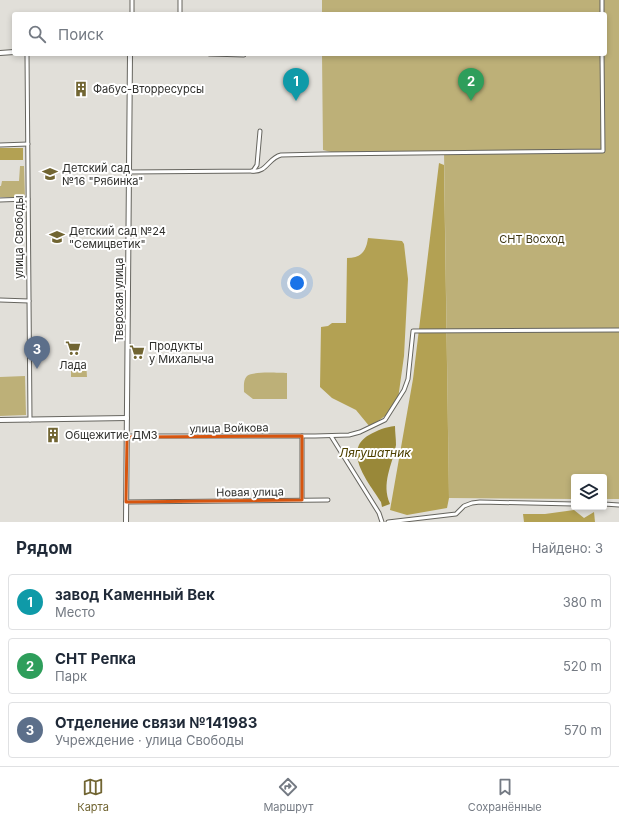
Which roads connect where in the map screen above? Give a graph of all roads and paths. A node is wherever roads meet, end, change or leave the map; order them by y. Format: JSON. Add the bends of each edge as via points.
{"nodes":[{"id":1,"x":132,"y":0,"type":"edge"},
{"id":2,"x":180,"y":0,"type":"edge"},
{"id":3,"x":602,"y":0,"type":"edge"},
{"id":4,"x":132,"y":12,"type":"edge"},
{"id":5,"x":180,"y":12,"type":"edge"},
{"id":6,"x":602,"y":12,"type":"edge"},
{"id":7,"x":12,"y":52,"type":"edge"},
{"id":8,"x":0,"y":53,"type":"edge"},
{"id":9,"x":27,"y":56,"type":"edge"},
{"id":10,"x":130,"y":56,"type":"edge"},
{"id":11,"x":602,"y":56,"type":"edge"},
{"id":12,"x":260,"y":131,"type":"dead end"},
{"id":13,"x":28,"y":144,"type":"junction"},
{"id":14,"x":0,"y":145,"type":"edge"},
{"id":15,"x":252,"y":171,"type":"junction"},
{"id":16,"x":129,"y":172,"type":"junction"},
{"id":17,"x":28,"y":199,"type":"junction"},
{"id":18,"x":0,"y":200,"type":"edge"},
{"id":19,"x":0,"y":300,"type":"edge"},
{"id":20,"x":29,"y":301,"type":"junction"},
{"id":21,"x":619,"y":330,"type":"edge"},
{"id":22,"x":127,"y":418,"type":"junction"},
{"id":23,"x":0,"y":420,"type":"edge"},
{"id":24,"x":30,"y":420,"type":"junction"},
{"id":25,"x":127,"y":436,"type":"junction"},
{"id":26,"x":302,"y":436,"type":"junction"},
{"id":27,"x":331,"y":436,"type":"junction"},
{"id":28,"x":302,"y":500,"type":"junction"},
{"id":29,"x":328,"y":500,"type":"dead end"},
{"id":30,"x":126,"y":502,"type":"junction"},
{"id":31,"x":571,"y":504,"type":"edge"},
{"id":32,"x":607,"y":504,"type":"edge"},
{"id":33,"x":619,"y":505,"type":"edge"},
{"id":34,"x":126,"y":522,"type":"edge"},
{"id":35,"x":382,"y":522,"type":"edge"},
{"id":36,"x":388,"y":522,"type":"edge"}],
"edges":[{"from":1,"to":4,"type":"street"},
{"from":2,"to":5,"type":"street"},
{"from":3,"to":6,"type":"street"},
{"from":7,"to":8,"type":"main road"},
{"from":9,"to":13,"type":"street","name":"улица Свободы"},
{"from":10,"to":16,"type":"main road","name":"Тверская улица"},
{"from":11,"to":15,"type":"street","via":[[603,151],[281,155],[258,172]]},
{"from":12,"to":15,"type":"street","via":[[257,165]]},
{"from":13,"to":14,"type":"street"},
{"from":13,"to":17,"type":"street","name":"улица Свободы"},
{"from":15,"to":16,"type":"street"},
{"from":16,"to":22,"type":"main road","name":"Тверская улица"},
{"from":17,"to":18,"type":"street"},
{"from":17,"to":20,"type":"street","name":"улица Свободы"},
{"from":19,"to":20,"type":"street"},
{"from":20,"to":24,"type":"street","name":"улица Свободы"},
{"from":21,"to":27,"type":"street","name":"улица Войкова","via":[[413,331],[408,379],[385,420],[360,432]]},
{"from":22,"to":24,"type":"main road"},
{"from":22,"to":25,"type":"main road","name":"Тверская улица"},
{"from":23,"to":24,"type":"main road"},
{"from":25,"to":26,"type":"street","name":"улица Войкова"},
{"from":25,"to":30,"type":"main road","name":"Тверская улица"},
{"from":26,"to":27,"type":"street","name":"улица Войкова"},
{"from":26,"to":28,"type":"street"},
{"from":27,"to":35,"type":"street","via":[[379,513]]},
{"from":28,"to":29,"type":"street","name":"Новая улица"},
{"from":28,"to":30,"type":"street","name":"Новая улица"},
{"from":30,"to":34,"type":"main road","name":"Тверская улица"},
{"from":31,"to":36,"type":"street","via":[[480,502],[464,506],[456,514]]},
{"from":32,"to":33,"type":"street"}]}
